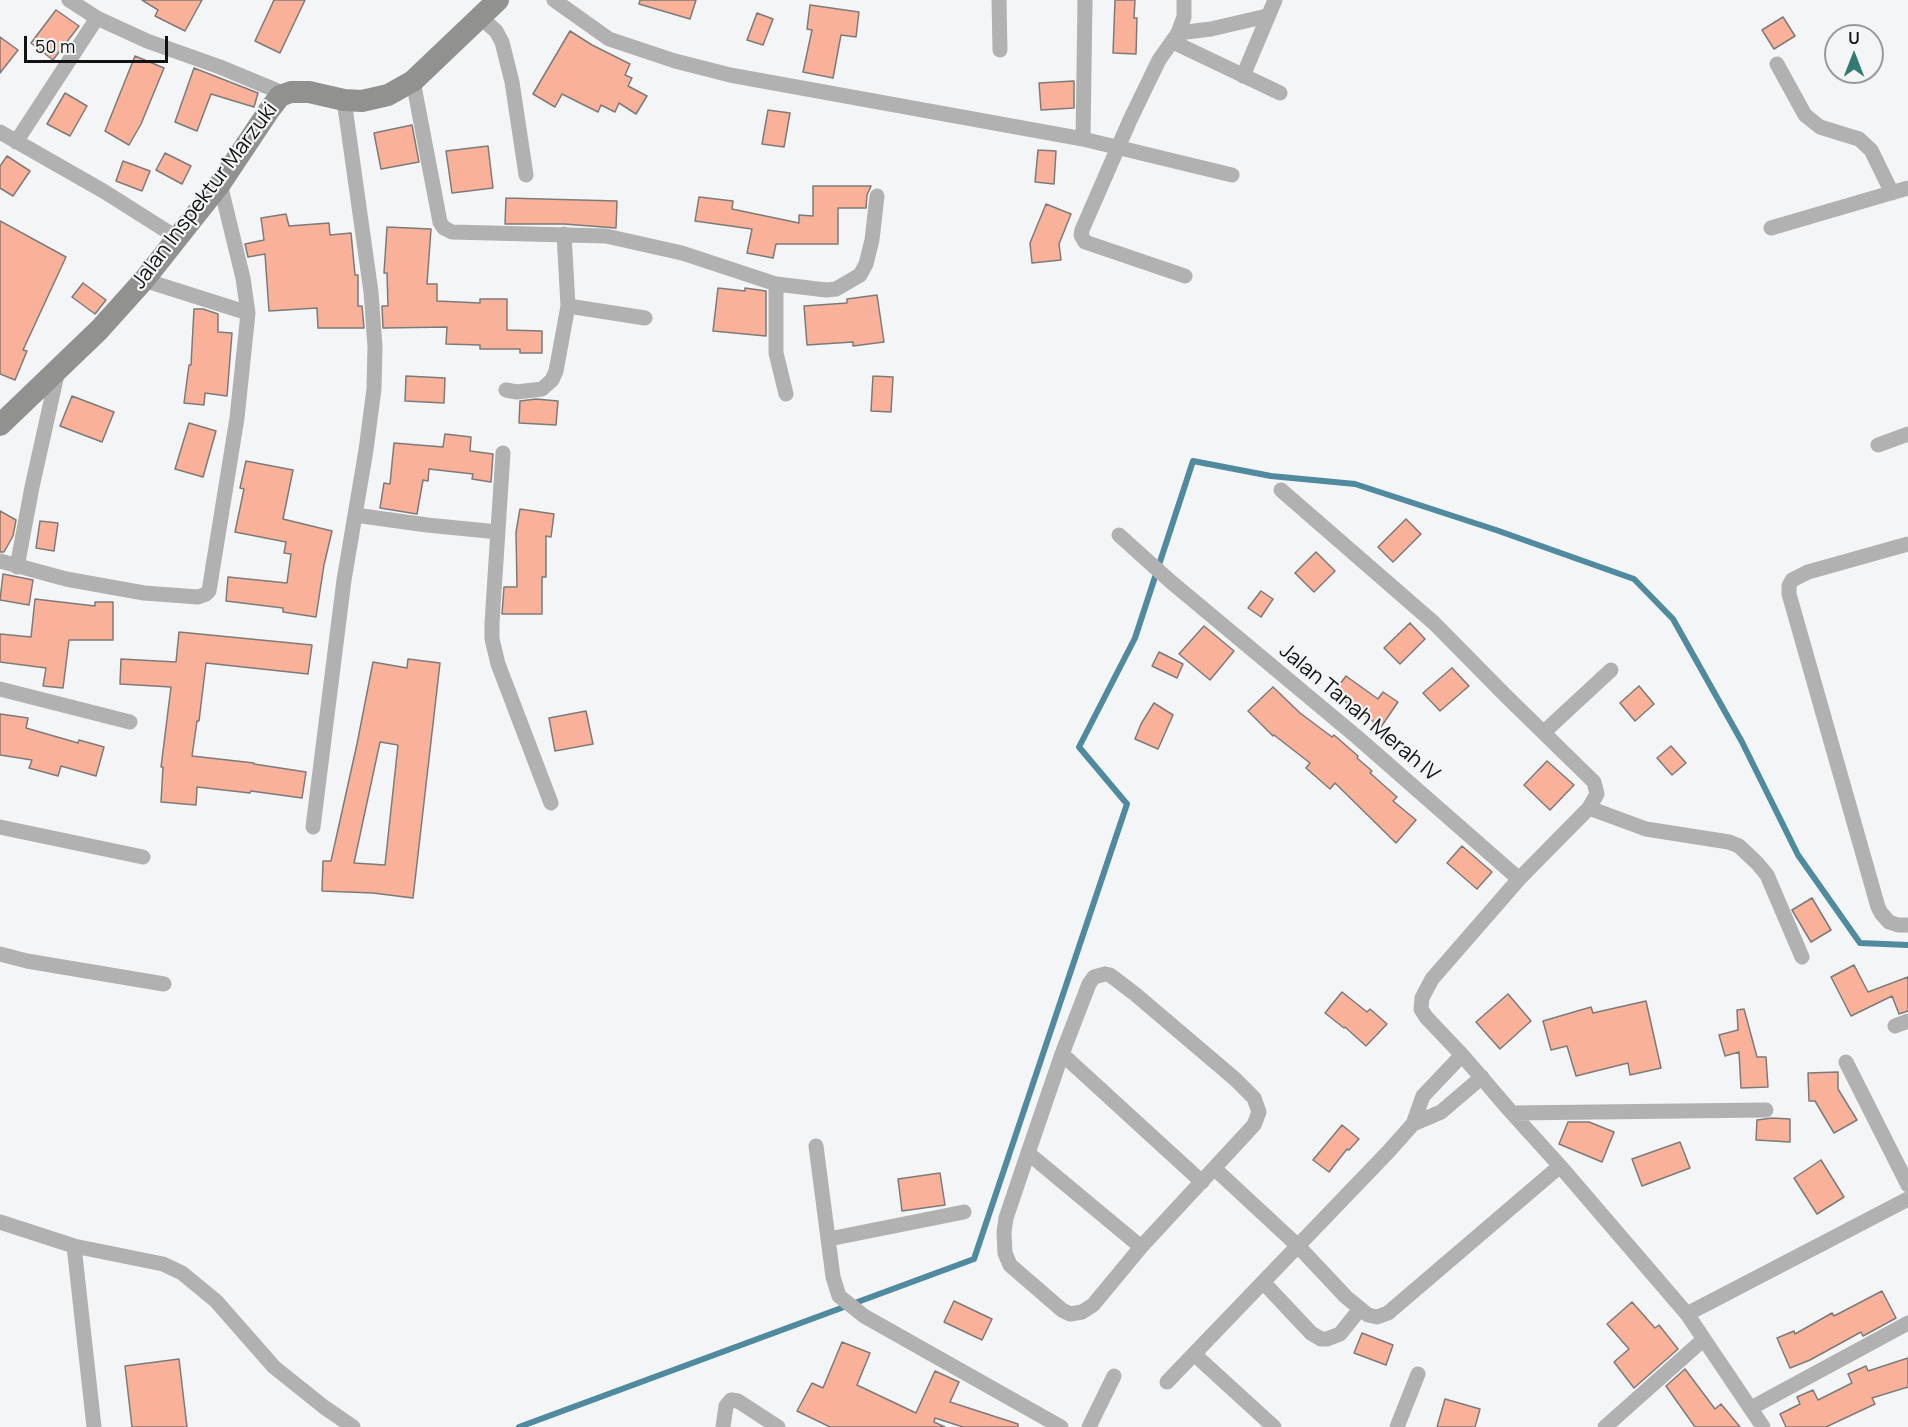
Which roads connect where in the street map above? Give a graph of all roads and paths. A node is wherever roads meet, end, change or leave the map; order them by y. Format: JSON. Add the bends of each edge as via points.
{"nodes":[{"id":1,"x":69,"y":0,"type":"edge"},
{"id":2,"x":554,"y":0,"type":"edge"},
{"id":3,"x":999,"y":0,"type":"edge"},
{"id":4,"x":1085,"y":0,"type":"edge"},
{"id":5,"x":1184,"y":0,"type":"edge"},
{"id":6,"x":1275,"y":0,"type":"edge"},
{"id":7,"x":489,"y":5,"type":"edge"},
{"id":8,"x":1267,"y":16,"type":"junction"},
{"id":9,"x":97,"y":18,"type":"junction"},
{"id":10,"x":1175,"y":38,"type":"junction"},
{"id":11,"x":1000,"y":50,"type":"dead end"},
{"id":12,"x":1777,"y":64,"type":"dead end"},
{"id":13,"x":1243,"y":76,"type":"junction"},
{"id":14,"x":413,"y":81,"type":"junction"},
{"id":15,"x":1280,"y":93,"type":"dead end"},
{"id":16,"x":285,"y":94,"type":"junction"},
{"id":17,"x":344,"y":100,"type":"junction"},
{"id":18,"x":0,"y":132,"type":"edge"},
{"id":19,"x":1083,"y":139,"type":"junction"},
{"id":20,"x":16,"y":142,"type":"junction"},
{"id":21,"x":1119,"y":146,"type":"junction"},
{"id":22,"x":526,"y":175,"type":"dead end"},
{"id":23,"x":1232,"y":176,"type":"dead end"},
{"id":24,"x":220,"y":184,"type":"junction"},
{"id":25,"x":1908,"y":188,"type":"edge"},
{"id":26,"x":1892,"y":193,"type":"junction"},
{"id":27,"x":877,"y":196,"type":"dead end"},
{"id":28,"x":1771,"y":228,"type":"dead end"},
{"id":29,"x":564,"y":234,"type":"junction"},
{"id":30,"x":176,"y":237,"type":"junction"},
{"id":31,"x":1185,"y":276,"type":"dead end"},
{"id":32,"x":144,"y":280,"type":"junction"},
{"id":33,"x":776,"y":284,"type":"junction"},
{"id":34,"x":568,"y":306,"type":"junction"},
{"id":35,"x":248,"y":313,"type":"junction"},
{"id":36,"x":645,"y":318,"type":"dead end"},
{"id":37,"x":58,"y":370,"type":"junction"},
{"id":38,"x":506,"y":390,"type":"dead end"},
{"id":39,"x":786,"y":394,"type":"dead end"},
{"id":40,"x":5,"y":412,"type":"edge"},
{"id":41,"x":1908,"y":434,"type":"edge"},
{"id":42,"x":1878,"y":445,"type":"dead end"},
{"id":43,"x":503,"y":453,"type":"dead end"},
{"id":44,"x":1281,"y":490,"type":"dead end"},
{"id":45,"x":355,"y":515,"type":"junction"},
{"id":46,"x":498,"y":532,"type":"junction"},
{"id":47,"x":1119,"y":535,"type":"dead end"},
{"id":48,"x":1908,"y":544,"type":"edge"},
{"id":49,"x":0,"y":561,"type":"edge"},
{"id":50,"x":17,"y":567,"type":"junction"},
{"id":51,"x":1611,"y":670,"type":"dead end"},
{"id":52,"x":0,"y":689,"type":"edge"},
{"id":53,"x":130,"y":722,"type":"dead end"},
{"id":54,"x":1544,"y":732,"type":"junction"},
{"id":55,"x":551,"y":803,"type":"dead end"},
{"id":56,"x":1589,"y":808,"type":"junction"},
{"id":57,"x":0,"y":827,"type":"edge"},
{"id":58,"x":313,"y":827,"type":"dead end"},
{"id":59,"x":143,"y":857,"type":"dead end"},
{"id":60,"x":1520,"y":879,"type":"junction"},
{"id":61,"x":1908,"y":925,"type":"edge"},
{"id":62,"x":0,"y":954,"type":"edge"},
{"id":63,"x":1802,"y":957,"type":"dead end"},
{"id":64,"x":164,"y":984,"type":"dead end"},
{"id":65,"x":1062,"y":1054,"type":"junction"},
{"id":66,"x":1462,"y":1055,"type":"junction"},
{"id":67,"x":1846,"y":1062,"type":"dead end"},
{"id":68,"x":1482,"y":1077,"type":"junction"},
{"id":69,"x":1766,"y":1110,"type":"dead end"},
{"id":70,"x":1512,"y":1113,"type":"junction"},
{"id":71,"x":1413,"y":1124,"type":"junction"},
{"id":72,"x":816,"y":1146,"type":"dead end"},
{"id":73,"x":1028,"y":1153,"type":"junction"},
{"id":74,"x":1560,"y":1166,"type":"junction"},
{"id":75,"x":1215,"y":1169,"type":"junction"},
{"id":76,"x":1202,"y":1182,"type":"junction"},
{"id":77,"x":1908,"y":1185,"type":"edge"},
{"id":78,"x":1908,"y":1198,"type":"edge"},
{"id":79,"x":964,"y":1212,"type":"dead end"},
{"id":80,"x":0,"y":1222,"type":"edge"},
{"id":81,"x":829,"y":1239,"type":"junction"},
{"id":82,"x":74,"y":1246,"type":"junction"},
{"id":83,"x":1298,"y":1246,"type":"junction"},
{"id":84,"x":1141,"y":1247,"type":"junction"},
{"id":85,"x":1263,"y":1282,"type":"junction"},
{"id":86,"x":1360,"y":1309,"type":"junction"},
{"id":87,"x":1687,"y":1314,"type":"junction"},
{"id":88,"x":1908,"y":1323,"type":"edge"},
{"id":89,"x":1704,"y":1339,"type":"junction"},
{"id":90,"x":1194,"y":1354,"type":"junction"},
{"id":91,"x":1418,"y":1374,"type":"dead end"},
{"id":92,"x":1114,"y":1376,"type":"dead end"},
{"id":93,"x":1167,"y":1382,"type":"dead end"},
{"id":94,"x":1751,"y":1408,"type":"junction"},
{"id":95,"x":94,"y":1427,"type":"edge"},
{"id":96,"x":353,"y":1427,"type":"edge"},
{"id":97,"x":723,"y":1427,"type":"edge"},
{"id":98,"x":778,"y":1427,"type":"edge"},
{"id":99,"x":1061,"y":1427,"type":"edge"},
{"id":100,"x":1089,"y":1427,"type":"edge"},
{"id":101,"x":1274,"y":1427,"type":"edge"},
{"id":102,"x":1397,"y":1427,"type":"edge"},
{"id":103,"x":1605,"y":1427,"type":"edge"},
{"id":104,"x":1763,"y":1427,"type":"edge"}],
"edges":[{"from":1,"to":9,"type":"street"},
{"from":2,"to":19,"type":"street","via":[[609,39],[675,61],[730,75]]},
{"from":3,"to":11,"type":"street"},
{"from":4,"to":19,"type":"street"},
{"from":5,"to":10,"type":"street","via":[[1184,17]]},
{"from":6,"to":8,"type":"street"},
{"from":7,"to":14,"type":"street","name":"Jalan Inspektur Marzuki"},
{"from":7,"to":22,"type":"street","via":[[512,82]]},
{"from":8,"to":10,"type":"street"},
{"from":8,"to":13,"type":"street"},
{"from":9,"to":16,"type":"street"},
{"from":9,"to":20,"type":"street"},
{"from":10,"to":13,"type":"street"},
{"from":10,"to":21,"type":"street","via":[[1160,60]]},
{"from":12,"to":26,"type":"street","via":[[1805,115],[1820,127],[1859,139],[1872,150]]},
{"from":13,"to":15,"type":"street"},
{"from":14,"to":17,"type":"street","name":"Jalan Inspektur Marzuki","via":[[374,99]]},
{"from":14,"to":29,"type":"street","via":[[444,228],[459,233]]},
{"from":16,"to":17,"type":"street","name":"Jalan Inspektur Marzuki","via":[[309,92]]},
{"from":16,"to":24,"type":"street","name":"Jalan Inspektur Marzuki","via":[[276,100]]},
{"from":17,"to":45,"type":"street","via":[[375,347],[373,399]]},
{"from":18,"to":20,"type":"street"},
{"from":19,"to":21,"type":"street"},
{"from":20,"to":30,"type":"street"},
{"from":21,"to":23,"type":"street"},
{"from":21,"to":31,"type":"street","via":[[1082,238]]},
{"from":24,"to":30,"type":"street","name":"Jalan Inspektur Marzuki"},
{"from":24,"to":35,"type":"street"},
{"from":25,"to":26,"type":"street"},
{"from":26,"to":28,"type":"street"},
{"from":27,"to":33,"type":"street","via":[[868,256],[860,275],[836,289]]},
{"from":29,"to":33,"type":"street","via":[[642,243]]},
{"from":29,"to":34,"type":"street"},
{"from":30,"to":32,"type":"street","name":"Jalan Inspektur Marzuki"},
{"from":32,"to":35,"type":"street"},
{"from":32,"to":37,"type":"street","name":"Jalan Inspektur Marzuki"},
{"from":33,"to":39,"type":"street","via":[[776,353]]},
{"from":34,"to":36,"type":"street"},
{"from":34,"to":38,"type":"street","via":[[552,380],[542,389]]},
{"from":35,"to":50,"type":"street","via":[[237,418],[211,586],[206,594],[198,597],[144,593]]},
{"from":37,"to":40,"type":"street","name":"Jalan Inspektur Marzuki"},
{"from":37,"to":50,"type":"street"},
{"from":41,"to":42,"type":"street"},
{"from":43,"to":46,"type":"street"},
{"from":44,"to":54,"type":"street","via":[[1434,623]]},
{"from":45,"to":46,"type":"street"},
{"from":45,"to":58,"type":"street"},
{"from":46,"to":55,"type":"street","via":[[492,623],[495,654]]},
{"from":47,"to":60,"type":"street","name":"Jalan Tanah Merah IV"},
{"from":48,"to":61,"type":"street","via":[[1808,572],[1792,580],[1789,588],[1878,907],[1889,922]]},
{"from":49,"to":50,"type":"street"},
{"from":51,"to":54,"type":"street"},
{"from":52,"to":53,"type":"street"},
{"from":54,"to":56,"type":"street","via":[[1594,783],[1597,794]]},
{"from":56,"to":60,"type":"street"},
{"from":56,"to":63,"type":"street","via":[[1646,829],[1739,846],[1767,875]]},
{"from":57,"to":59,"type":"street"},
{"from":60,"to":66,"type":"street","via":[[1432,979],[1420,1004],[1423,1013]]},
{"from":62,"to":64,"type":"street"},
{"from":65,"to":73,"type":"street"},
{"from":65,"to":75,"type":"street","via":[[1089,984],[1098,975],[1110,975],[1254,1098],[1258,1119]]},
{"from":65,"to":76,"type":"street"},
{"from":66,"to":68,"type":"street"},
{"from":66,"to":71,"type":"street","via":[[1423,1096]]},
{"from":67,"to":77,"type":"street"},
{"from":68,"to":70,"type":"street"},
{"from":68,"to":71,"type":"street","via":[[1441,1112]]},
{"from":69,"to":70,"type":"street"},
{"from":70,"to":74,"type":"street"},
{"from":71,"to":83,"type":"street"},
{"from":72,"to":81,"type":"street"},
{"from":73,"to":84,"type":"street"},
{"from":73,"to":84,"type":"street","via":[[1006,1218],[1005,1253],[1016,1271],[1062,1310],[1075,1314],[1087,1309]]},
{"from":74,"to":86,"type":"street","via":[[1388,1313],[1373,1317]]},
{"from":74,"to":87,"type":"street"},
{"from":75,"to":76,"type":"street"},
{"from":75,"to":83,"type":"street"},
{"from":76,"to":84,"type":"street"},
{"from":78,"to":87,"type":"street"},
{"from":79,"to":81,"type":"street"},
{"from":80,"to":82,"type":"street"},
{"from":81,"to":99,"type":"street","via":[[839,1296],[857,1312]]},
{"from":82,"to":95,"type":"street"},
{"from":82,"to":96,"type":"street","via":[[163,1264],[182,1274],[216,1301],[274,1367]]},
{"from":83,"to":85,"type":"street"},
{"from":83,"to":86,"type":"street"},
{"from":85,"to":86,"type":"street","via":[[1321,1339],[1340,1334]]},
{"from":85,"to":90,"type":"street"},
{"from":87,"to":89,"type":"street"},
{"from":88,"to":94,"type":"street"},
{"from":89,"to":94,"type":"street"},
{"from":89,"to":103,"type":"street"},
{"from":90,"to":93,"type":"street"},
{"from":90,"to":101,"type":"street"},
{"from":91,"to":102,"type":"street"},
{"from":92,"to":100,"type":"street"},
{"from":94,"to":104,"type":"street"},
{"from":97,"to":98,"type":"street","via":[[726,1406],[731,1400]]}]}
